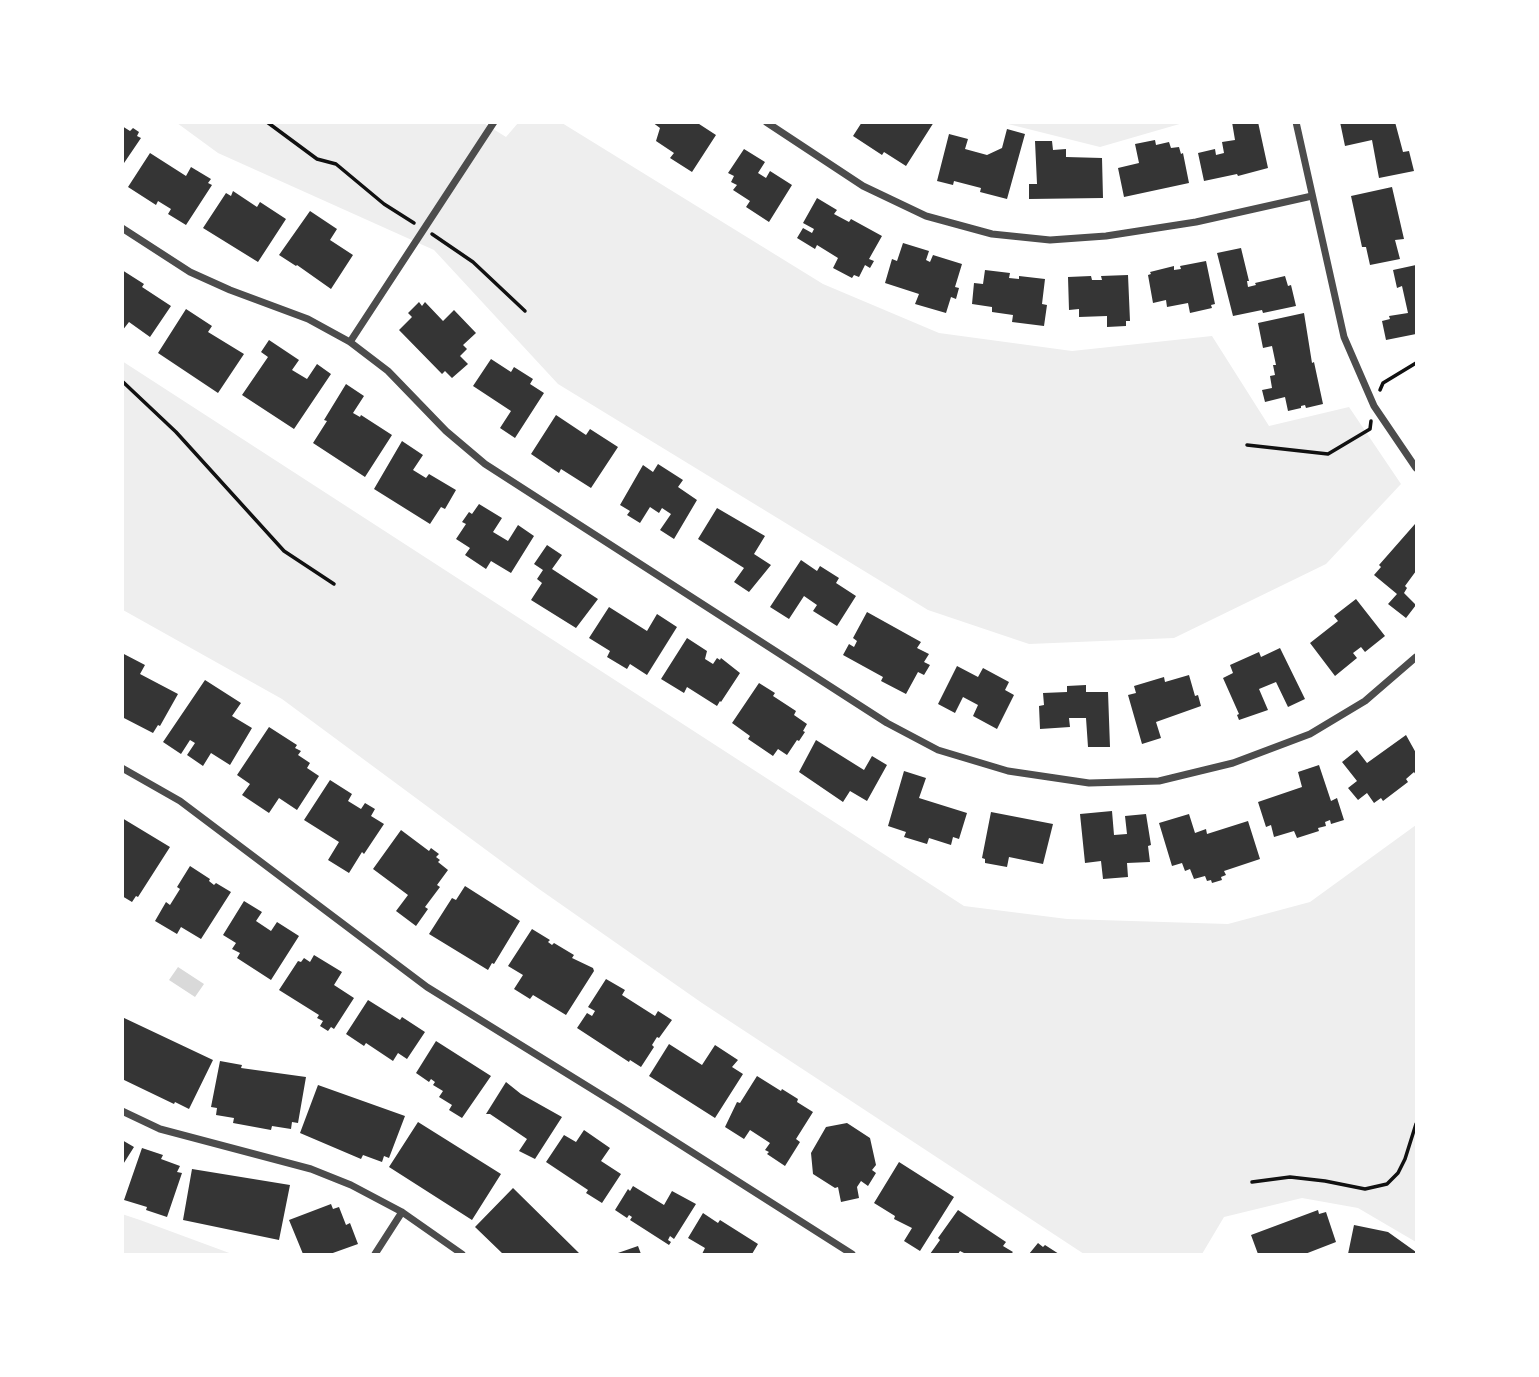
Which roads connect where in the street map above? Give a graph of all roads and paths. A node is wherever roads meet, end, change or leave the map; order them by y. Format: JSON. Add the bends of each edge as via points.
{"nodes":[{"id":1,"x":267,"y":122,"type":"edge"},
{"id":2,"x":494,"y":122,"type":"edge"},
{"id":3,"x":766,"y":122,"type":"edge"},
{"id":4,"x":1296,"y":122,"type":"edge"},
{"id":5,"x":1312,"y":196,"type":"junction"},
{"id":6,"x":122,"y":228,"type":"edge"},
{"id":7,"x":424,"y":230,"type":"junction"},
{"id":8,"x":525,"y":311,"type":"dead end"},
{"id":9,"x":350,"y":342,"type":"junction"},
{"id":10,"x":1416,"y":363,"type":"edge"},
{"id":11,"x":122,"y":381,"type":"edge"},
{"id":12,"x":1374,"y":406,"type":"junction"},
{"id":13,"x":1247,"y":445,"type":"dead end"},
{"id":14,"x":1416,"y":468,"type":"edge"},
{"id":15,"x":334,"y":584,"type":"dead end"},
{"id":16,"x":1416,"y":657,"type":"edge"},
{"id":17,"x":122,"y":768,"type":"edge"},
{"id":18,"x":122,"y":1111,"type":"edge"},
{"id":19,"x":1416,"y":1124,"type":"edge"},
{"id":20,"x":1252,"y":1182,"type":"dead end"},
{"id":21,"x":402,"y":1212,"type":"junction"},
{"id":22,"x":375,"y":1255,"type":"edge"},
{"id":23,"x":462,"y":1255,"type":"edge"},
{"id":24,"x":852,"y":1255,"type":"edge"}],
"edges":[{"from":1,"to":7,"type":"path","via":[[317,159],[336,164]]},
{"from":2,"to":7,"type":"street"},
{"from":3,"to":5,"type":"street","via":[[863,186],[926,216],[992,234],[1050,240],[1106,236]]},
{"from":4,"to":5,"type":"street"},
{"from":5,"to":12,"type":"street","via":[[1345,337]]},
{"from":6,"to":9,"type":"street","via":[[190,272],[308,319]]},
{"from":7,"to":8,"type":"path","via":[[473,262]]},
{"from":7,"to":9,"type":"street"},
{"from":9,"to":16,"type":"street","via":[[496,471],[887,723],[938,750],[1008,771],[1089,783],[1158,781],[1233,764],[1310,734],[1365,701]]},
{"from":10,"to":12,"type":"path","via":[[1383,383]]},
{"from":11,"to":15,"type":"path","via":[[176,432],[284,551]]},
{"from":12,"to":13,"type":"path","via":[[1370,429],[1328,454]]},
{"from":12,"to":14,"type":"street"},
{"from":17,"to":24,"type":"street","via":[[180,801],[427,987]]},
{"from":18,"to":21,"type":"street","via":[[160,1129],[311,1168]]},
{"from":19,"to":20,"type":"path","via":[[1405,1159],[1387,1184],[1365,1189],[1290,1177]]},
{"from":21,"to":22,"type":"street"},
{"from":21,"to":23,"type":"street"}]}
